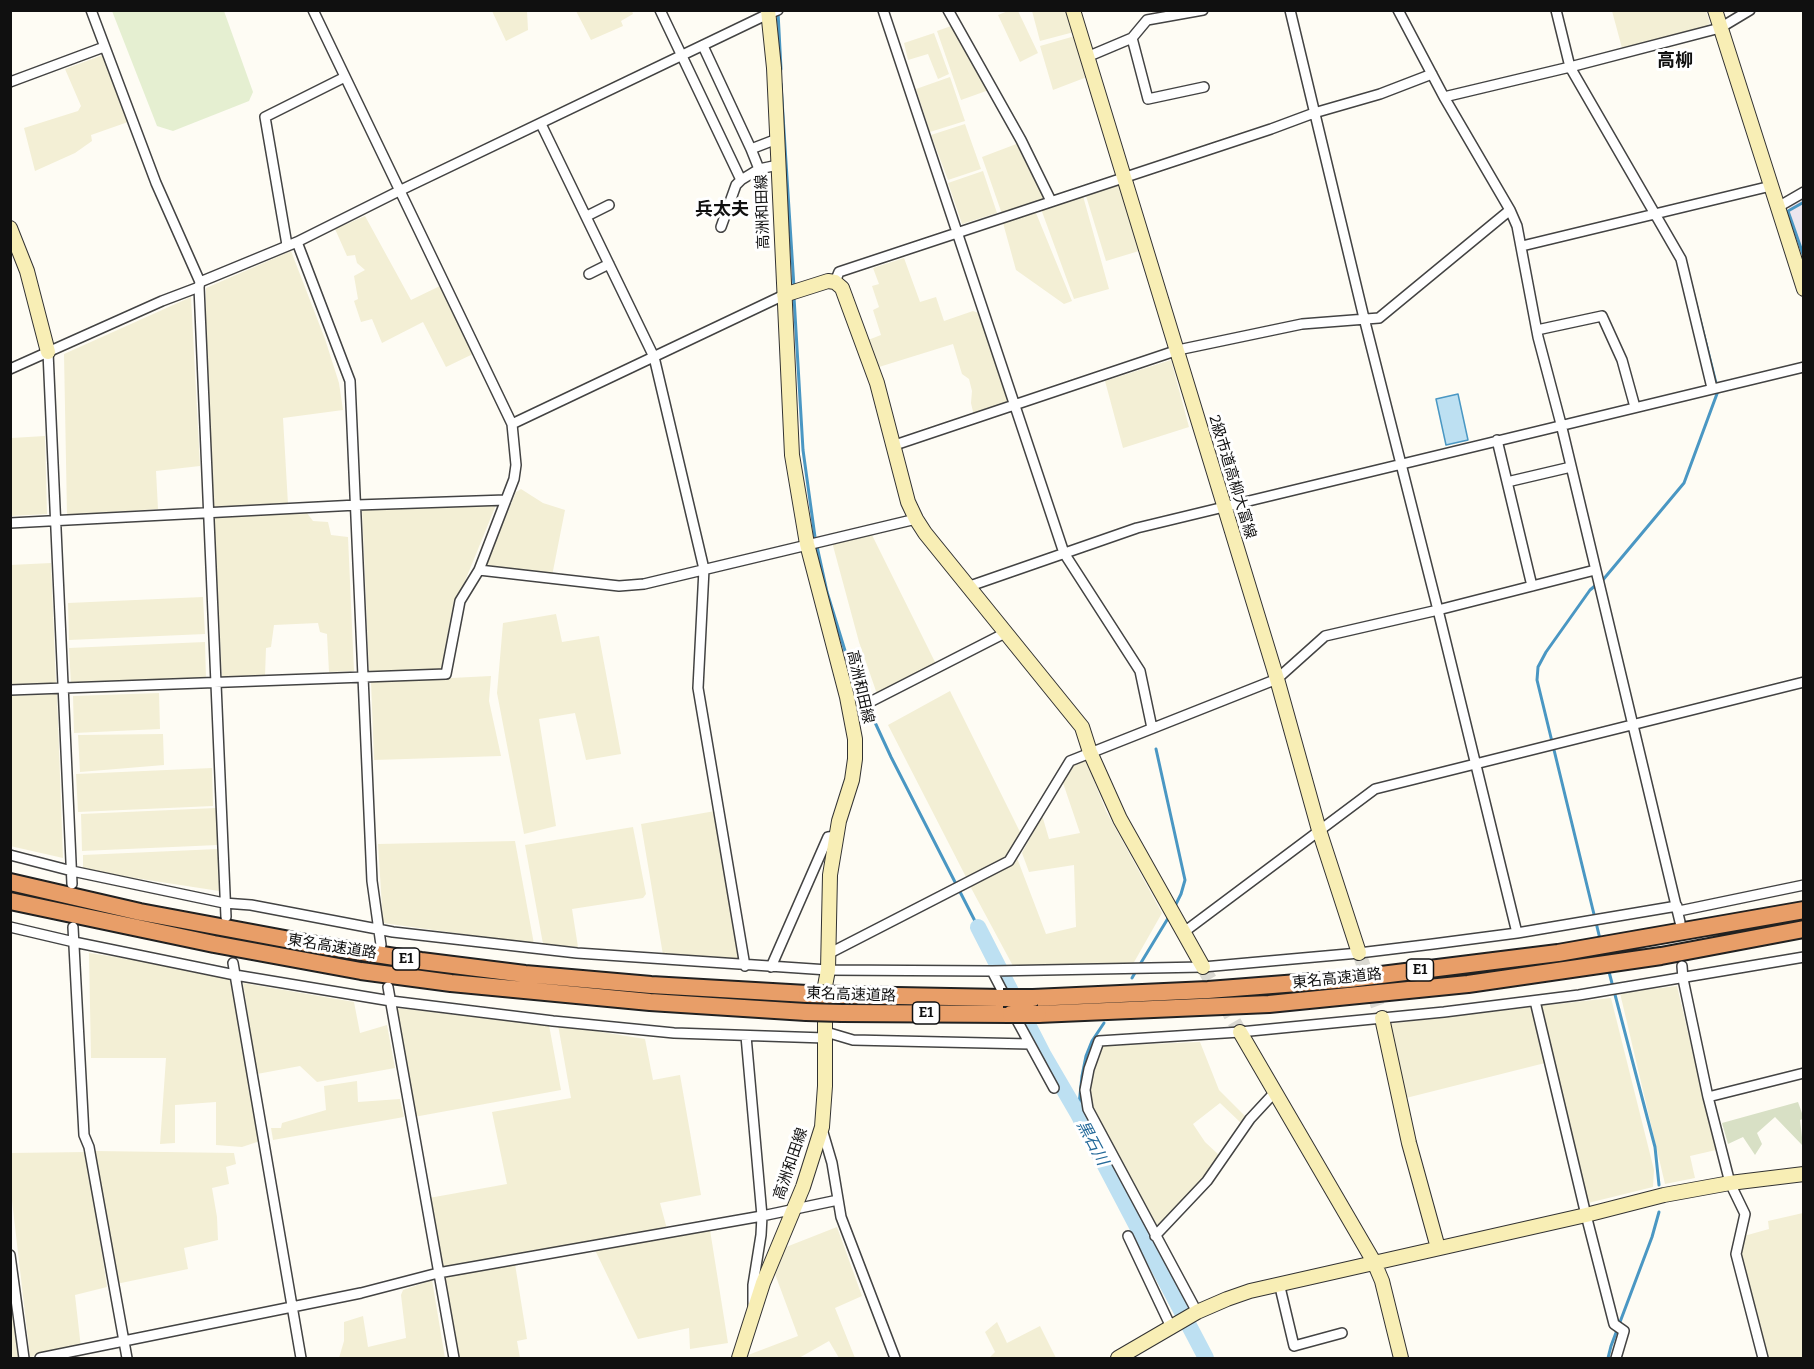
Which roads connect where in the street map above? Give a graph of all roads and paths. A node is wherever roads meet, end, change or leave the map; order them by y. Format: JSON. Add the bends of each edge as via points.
{"nodes":[{"id":1,"x":91,"y":10,"type":"edge"},
{"id":2,"x":313,"y":10,"type":"edge"},
{"id":3,"x":660,"y":10,"type":"edge"},
{"id":4,"x":883,"y":10,"type":"edge"},
{"id":5,"x":948,"y":10,"type":"edge"},
{"id":6,"x":1073,"y":10,"type":"edge"},
{"id":7,"x":1152,"y":10,"type":"edge"},
{"id":8,"x":1203,"y":10,"type":"edge"},
{"id":9,"x":1290,"y":10,"type":"edge"},
{"id":10,"x":1398,"y":10,"type":"edge"},
{"id":11,"x":1556,"y":10,"type":"edge"},
{"id":12,"x":1715,"y":10,"type":"edge"},
{"id":13,"x":1750,"y":10,"type":"edge"},
{"id":14,"x":772,"y":12,"type":"edge"},
{"id":15,"x":1146,"y":20,"type":"junction"},
{"id":16,"x":1720,"y":28,"type":"junction"},
{"id":17,"x":1132,"y":38,"type":"junction"},
{"id":18,"x":703,"y":46,"type":"junction"},
{"id":19,"x":104,"y":47,"type":"junction"},
{"id":20,"x":682,"y":55,"type":"junction"},
{"id":21,"x":1087,"y":57,"type":"junction"},
{"id":22,"x":1570,"y":67,"type":"junction"},
{"id":23,"x":1432,"y":74,"type":"junction"},
{"id":24,"x":345,"y":77,"type":"junction"},
{"id":25,"x":10,"y":82,"type":"edge"},
{"id":26,"x":1204,"y":87,"type":"dead end"},
{"id":27,"x":1444,"y":97,"type":"junction"},
{"id":28,"x":1314,"y":112,"type":"junction"},
{"id":29,"x":541,"y":124,"type":"junction"},
{"id":30,"x":777,"y":139,"type":"junction"},
{"id":31,"x":751,"y":148,"type":"junction"},
{"id":32,"x":778,"y":165,"type":"junction"},
{"id":33,"x":759,"y":169,"type":"junction"},
{"id":34,"x":1125,"y":178,"type":"junction"},
{"id":35,"x":741,"y":180,"type":"junction"},
{"id":36,"x":1771,"y":186,"type":"junction"},
{"id":37,"x":400,"y":190,"type":"junction"},
{"id":38,"x":1803,"y":192,"type":"edge"},
{"id":39,"x":1052,"y":201,"type":"junction"},
{"id":40,"x":609,"y":205,"type":"dead end"},
{"id":41,"x":1778,"y":207,"type":"junction"},
{"id":42,"x":1510,"y":210,"type":"junction"},
{"id":43,"x":1654,"y":214,"type":"junction"},
{"id":44,"x":587,"y":216,"type":"junction"},
{"id":45,"x":721,"y":227,"type":"dead end"},
{"id":46,"x":10,"y":228,"type":"edge"},
{"id":47,"x":957,"y":234,"type":"junction"},
{"id":48,"x":292,"y":243,"type":"junction"},
{"id":49,"x":1522,"y":246,"type":"junction"},
{"id":50,"x":609,"y":264,"type":"junction"},
{"id":51,"x":588,"y":274,"type":"dead end"},
{"id":52,"x":835,"y":282,"type":"junction"},
{"id":53,"x":200,"y":284,"type":"junction"},
{"id":54,"x":1803,"y":289,"type":"edge"},
{"id":55,"x":783,"y":295,"type":"junction"},
{"id":56,"x":1364,"y":318,"type":"junction"},
{"id":57,"x":1537,"y":330,"type":"junction"},
{"id":58,"x":1178,"y":350,"type":"junction"},
{"id":59,"x":48,"y":352,"type":"junction"},
{"id":60,"x":654,"y":357,"type":"junction"},
{"id":61,"x":1803,"y":366,"type":"edge"},
{"id":62,"x":10,"y":369,"type":"edge"},
{"id":63,"x":1712,"y":388,"type":"junction"},
{"id":64,"x":1015,"y":405,"type":"junction"},
{"id":65,"x":1635,"y":407,"type":"junction"},
{"id":66,"x":512,"y":424,"type":"junction"},
{"id":67,"x":1561,"y":424,"type":"junction"},
{"id":68,"x":1497,"y":440,"type":"junction"},
{"id":69,"x":892,"y":446,"type":"junction"},
{"id":70,"x":1401,"y":463,"type":"junction"},
{"id":71,"x":1571,"y":467,"type":"junction"},
{"id":72,"x":1507,"y":482,"type":"junction"},
{"id":73,"x":506,"y":500,"type":"junction"},
{"id":74,"x":357,"y":505,"type":"junction"},
{"id":75,"x":1223,"y":507,"type":"junction"},
{"id":76,"x":210,"y":513,"type":"junction"},
{"id":77,"x":916,"y":519,"type":"junction"},
{"id":78,"x":57,"y":521,"type":"junction"},
{"id":79,"x":10,"y":523,"type":"edge"},
{"id":80,"x":807,"y":544,"type":"junction"},
{"id":81,"x":1064,"y":553,"type":"junction"},
{"id":82,"x":704,"y":569,"type":"junction"},
{"id":83,"x":479,"y":570,"type":"junction"},
{"id":84,"x":1595,"y":570,"type":"junction"},
{"id":85,"x":970,"y":586,"type":"junction"},
{"id":86,"x":1532,"y":586,"type":"junction"},
{"id":87,"x":1438,"y":610,"type":"junction"},
{"id":88,"x":1006,"y":632,"type":"junction"},
{"id":89,"x":364,"y":676,"type":"junction"},
{"id":90,"x":1277,"y":679,"type":"junction"},
{"id":91,"x":1803,"y":682,"type":"edge"},
{"id":92,"x":215,"y":683,"type":"junction"},
{"id":93,"x":64,"y":689,"type":"junction"},
{"id":94,"x":10,"y":690,"type":"edge"},
{"id":95,"x":872,"y":700,"type":"dead end"},
{"id":96,"x":1634,"y":725,"type":"junction"},
{"id":97,"x":1152,"y":728,"type":"junction"},
{"id":98,"x":1090,"y":753,"type":"junction"},
{"id":99,"x":1476,"y":764,"type":"junction"},
{"id":100,"x":1319,"y":830,"type":"junction"},
{"id":101,"x":836,"y":836,"type":"junction"},
{"id":102,"x":10,"y":855,"type":"edge"},
{"id":103,"x":72,"y":871,"type":"junction"},
{"id":104,"x":10,"y":882,"type":"edge"},
{"id":105,"x":72,"y":884,"type":"dead end"},
{"id":106,"x":1803,"y":885,"type":"edge"},
{"id":107,"x":10,"y":901,"type":"edge"},
{"id":108,"x":224,"y":903,"type":"junction"},
{"id":109,"x":1678,"y":909,"type":"junction"},
{"id":110,"x":1803,"y":910,"type":"edge"},
{"id":111,"x":226,"y":917,"type":"dead end"},
{"id":112,"x":1680,"y":922,"type":"dead end"},
{"id":113,"x":10,"y":927,"type":"edge"},
{"id":114,"x":73,"y":927,"type":"dead end"},
{"id":115,"x":1803,"y":929,"type":"edge"},
{"id":116,"x":378,"y":930,"type":"junction"},
{"id":117,"x":1184,"y":932,"type":"junction"},
{"id":118,"x":1517,"y":933,"type":"junction"},
{"id":119,"x":74,"y":942,"type":"junction"},
{"id":120,"x":381,"y":945,"type":"dead end"},
{"id":121,"x":1359,"y":953,"type":"junction"},
{"id":122,"x":828,"y":954,"type":"junction"},
{"id":123,"x":1803,"y":957,"type":"edge"},
{"id":124,"x":233,"y":963,"type":"dead end"},
{"id":125,"x":745,"y":966,"type":"junction"},
{"id":126,"x":1682,"y":966,"type":"dead end"},
{"id":127,"x":771,"y":967,"type":"junction"},
{"id":128,"x":1203,"y":967,"type":"junction"},
{"id":129,"x":828,"y":970,"type":"junction"},
{"id":130,"x":993,"y":971,"type":"junction"},
{"id":131,"x":235,"y":975,"type":"junction"},
{"id":132,"x":1683,"y":979,"type":"junction"},
{"id":133,"x":388,"y":987,"type":"dead end"},
{"id":134,"x":391,"y":1001,"type":"junction"},
{"id":135,"x":1535,"y":1001,"type":"junction"},
{"id":136,"x":1382,"y":1018,"type":"junction"},
{"id":137,"x":1240,"y":1032,"type":"junction"},
{"id":138,"x":826,"y":1035,"type":"junction"},
{"id":139,"x":746,"y":1036,"type":"junction"},
{"id":140,"x":1030,"y":1044,"type":"junction"},
{"id":141,"x":1803,"y":1073,"type":"edge"},
{"id":142,"x":1054,"y":1088,"type":"dead end"},
{"id":143,"x":1275,"y":1092,"type":"junction"},
{"id":144,"x":1708,"y":1097,"type":"junction"},
{"id":145,"x":822,"y":1127,"type":"junction"},
{"id":146,"x":1803,"y":1174,"type":"edge"},
{"id":147,"x":1730,"y":1183,"type":"junction"},
{"id":148,"x":838,"y":1200,"type":"junction"},
{"id":149,"x":794,"y":1209,"type":"junction"},
{"id":150,"x":1586,"y":1215,"type":"junction"},
{"id":151,"x":762,"y":1216,"type":"junction"},
{"id":152,"x":1128,"y":1236,"type":"dead end"},
{"id":153,"x":1155,"y":1236,"type":"junction"},
{"id":154,"x":1438,"y":1248,"type":"junction"},
{"id":155,"x":10,"y":1255,"type":"edge"},
{"id":156,"x":1374,"y":1262,"type":"junction"},
{"id":157,"x":438,"y":1273,"type":"junction"},
{"id":158,"x":1279,"y":1283,"type":"junction"},
{"id":159,"x":292,"y":1307,"type":"junction"},
{"id":160,"x":754,"y":1311,"type":"junction"},
{"id":161,"x":1196,"y":1313,"type":"junction"},
{"id":162,"x":1174,"y":1326,"type":"junction"},
{"id":163,"x":1342,"y":1333,"type":"dead end"},
{"id":164,"x":124,"y":1342,"type":"junction"},
{"id":165,"x":24,"y":1359,"type":"edge"},
{"id":166,"x":40,"y":1359,"type":"edge"},
{"id":167,"x":127,"y":1359,"type":"edge"},
{"id":168,"x":301,"y":1359,"type":"edge"},
{"id":169,"x":454,"y":1359,"type":"edge"},
{"id":170,"x":739,"y":1359,"type":"edge"},
{"id":171,"x":895,"y":1359,"type":"edge"},
{"id":172,"x":1118,"y":1359,"type":"edge"},
{"id":173,"x":1401,"y":1359,"type":"edge"},
{"id":174,"x":1616,"y":1359,"type":"edge"},
{"id":175,"x":1762,"y":1359,"type":"edge"}],
"edges":[{"from":1,"to":19,"type":"street"},
{"from":2,"to":24,"type":"street"},
{"from":3,"to":20,"type":"street"},
{"from":4,"to":47,"type":"street"},
{"from":5,"to":39,"type":"street"},
{"from":6,"to":21,"type":"street","name":"2級市道高柳大富線"},
{"from":7,"to":15,"type":"street"},
{"from":8,"to":15,"type":"street"},
{"from":9,"to":28,"type":"street"},
{"from":10,"to":23,"type":"street"},
{"from":11,"to":22,"type":"street"},
{"from":12,"to":16,"type":"street"},
{"from":13,"to":16,"type":"street"},
{"from":14,"to":18,"type":"street"},
{"from":14,"to":30,"type":"street","name":"高洲和田線"},
{"from":15,"to":17,"type":"street"},
{"from":16,"to":22,"type":"street"},
{"from":16,"to":36,"type":"street"},
{"from":17,"to":21,"type":"street"},
{"from":17,"to":26,"type":"street","via":[[1148,99]]},
{"from":18,"to":20,"type":"street"},
{"from":18,"to":31,"type":"street"},
{"from":19,"to":25,"type":"street"},
{"from":19,"to":53,"type":"street"},
{"from":20,"to":29,"type":"street"},
{"from":20,"to":35,"type":"street"},
{"from":21,"to":34,"type":"street","name":"2級市道高柳大富線"},
{"from":22,"to":27,"type":"street"},
{"from":22,"to":43,"type":"street"},
{"from":23,"to":27,"type":"street"},
{"from":23,"to":28,"type":"street","via":[[1380,94]]},
{"from":24,"to":37,"type":"street"},
{"from":24,"to":48,"type":"street","via":[[265,117]]},
{"from":27,"to":42,"type":"street"},
{"from":28,"to":34,"type":"street"},
{"from":28,"to":56,"type":"street"},
{"from":29,"to":37,"type":"street"},
{"from":29,"to":44,"type":"street"},
{"from":30,"to":31,"type":"street"},
{"from":30,"to":32,"type":"street","name":"高洲和田線"},
{"from":31,"to":33,"type":"street"},
{"from":32,"to":33,"type":"street"},
{"from":32,"to":55,"type":"street","name":"高洲和田線"},
{"from":33,"to":35,"type":"street"},
{"from":34,"to":39,"type":"street"},
{"from":34,"to":58,"type":"street","name":"2級市道高柳大富線"},
{"from":35,"to":45,"type":"street"},
{"from":36,"to":41,"type":"street"},
{"from":36,"to":43,"type":"street"},
{"from":37,"to":48,"type":"street"},
{"from":37,"to":66,"type":"street"},
{"from":38,"to":41,"type":"street"},
{"from":39,"to":47,"type":"street"},
{"from":40,"to":44,"type":"street"},
{"from":41,"to":54,"type":"street"},
{"from":42,"to":49,"type":"street"},
{"from":42,"to":56,"type":"street","via":[[1379,318]]},
{"from":43,"to":49,"type":"street"},
{"from":43,"to":63,"type":"street","via":[[1681,259]]},
{"from":44,"to":50,"type":"street"},
{"from":46,"to":59,"type":"street","via":[[27,271]]},
{"from":47,"to":52,"type":"street","via":[[838,272]]},
{"from":47,"to":64,"type":"street"},
{"from":48,"to":53,"type":"street"},
{"from":48,"to":74,"type":"street","via":[[350,381]]},
{"from":49,"to":57,"type":"street"},
{"from":50,"to":51,"type":"street"},
{"from":50,"to":60,"type":"street"},
{"from":52,"to":55,"type":"street"},
{"from":52,"to":69,"type":"street","via":[[842,288],[877,383]]},
{"from":53,"to":59,"type":"street"},
{"from":53,"to":76,"type":"street"},
{"from":55,"to":60,"type":"street"},
{"from":55,"to":80,"type":"street","name":"高洲和田線","via":[[792,455]]},
{"from":56,"to":58,"type":"street","via":[[1302,324]]},
{"from":56,"to":70,"type":"street"},
{"from":57,"to":65,"type":"street","via":[[1602,316],[1622,360]]},
{"from":57,"to":67,"type":"street"},
{"from":58,"to":64,"type":"street"},
{"from":58,"to":75,"type":"street","name":"2級市道高柳大富線"},
{"from":59,"to":62,"type":"street"},
{"from":59,"to":78,"type":"street"},
{"from":60,"to":66,"type":"street"},
{"from":60,"to":82,"type":"street"},
{"from":61,"to":63,"type":"street"},
{"from":63,"to":65,"type":"street"},
{"from":64,"to":69,"type":"street"},
{"from":64,"to":81,"type":"street"},
{"from":65,"to":67,"type":"street"},
{"from":66,"to":73,"type":"street","via":[[516,465]]},
{"from":67,"to":68,"type":"street"},
{"from":67,"to":71,"type":"street"},
{"from":68,"to":70,"type":"street"},
{"from":68,"to":72,"type":"street"},
{"from":69,"to":77,"type":"street"},
{"from":70,"to":75,"type":"street"},
{"from":70,"to":87,"type":"street"},
{"from":71,"to":72,"type":"street"},
{"from":71,"to":84,"type":"street"},
{"from":72,"to":86,"type":"street"},
{"from":73,"to":74,"type":"street"},
{"from":73,"to":83,"type":"street"},
{"from":74,"to":76,"type":"street"},
{"from":74,"to":89,"type":"street"},
{"from":75,"to":81,"type":"street","via":[[1137,528]]},
{"from":75,"to":90,"type":"street","name":"2級市道高柳大富線"},
{"from":76,"to":78,"type":"street"},
{"from":76,"to":92,"type":"street"},
{"from":77,"to":80,"type":"street"},
{"from":77,"to":85,"type":"street"},
{"from":78,"to":79,"type":"street"},
{"from":78,"to":93,"type":"street"},
{"from":80,"to":82,"type":"street"},
{"from":80,"to":101,"type":"street","name":"高洲和田線","via":[[848,697],[855,739],[852,780]]},
{"from":81,"to":85,"type":"street"},
{"from":81,"to":97,"type":"street","via":[[1140,671]]},
{"from":82,"to":83,"type":"street","via":[[619,586]]},
{"from":82,"to":125,"type":"street","via":[[698,688]]},
{"from":83,"to":89,"type":"street","via":[[460,601],[446,674]]},
{"from":84,"to":86,"type":"street"},
{"from":84,"to":96,"type":"street"},
{"from":85,"to":88,"type":"street"},
{"from":86,"to":87,"type":"street"},
{"from":87,"to":90,"type":"street","via":[[1325,636]]},
{"from":87,"to":99,"type":"street"},
{"from":88,"to":95,"type":"street"},
{"from":88,"to":98,"type":"street","via":[[1082,727]]},
{"from":89,"to":92,"type":"street"},
{"from":89,"to":116,"type":"street","via":[[372,881]]},
{"from":90,"to":97,"type":"street"},
{"from":90,"to":100,"type":"street","name":"2級市道高柳大富線"},
{"from":91,"to":96,"type":"street"},
{"from":92,"to":93,"type":"street"},
{"from":92,"to":108,"type":"street"},
{"from":93,"to":94,"type":"street"},
{"from":93,"to":103,"type":"street"},
{"from":96,"to":99,"type":"street"},
{"from":96,"to":109,"type":"street"},
{"from":97,"to":98,"type":"street"},
{"from":98,"to":117,"type":"street","via":[[1120,819]]},
{"from":98,"to":122,"type":"street","via":[[1070,761],[1009,861]]},
{"from":99,"to":100,"type":"street","via":[[1374,789]]},
{"from":99,"to":118,"type":"street"},
{"from":100,"to":117,"type":"street"},
{"from":100,"to":121,"type":"street","name":"2級市道高柳大富線"},
{"from":101,"to":122,"type":"street","name":"高洲和田線","via":[[830,875]]},
{"from":101,"to":127,"type":"street","via":[[828,837]]},
{"from":102,"to":103,"type":"street"},
{"from":103,"to":105,"type":"street"},
{"from":103,"to":108,"type":"street"},
{"from":104,"to":110,"type":"highway","name":"東名高速道路","number":"E1","bridge":true,"via":[[140,912],[318,945],[525,974],[807,994],[1003,998],[1161,993],[1349,979],[1558,953]]},
{"from":106,"to":109,"type":"street"},
{"from":107,"to":115,"type":"highway","name":"東名高速道路","number":"E1","bridge":true,"via":[[361,971],[650,1002],[806,1012],[1038,1014],[1269,1004],[1468,984],[1661,956]]},
{"from":108,"to":111,"type":"street"},
{"from":108,"to":116,"type":"street"},
{"from":109,"to":112,"type":"street"},
{"from":109,"to":118,"type":"street"},
{"from":113,"to":119,"type":"street"},
{"from":114,"to":119,"type":"street"},
{"from":116,"to":120,"type":"street"},
{"from":116,"to":125,"type":"street"},
{"from":117,"to":128,"type":"street"},
{"from":118,"to":121,"type":"street"},
{"from":119,"to":131,"type":"street"},
{"from":119,"to":164,"type":"street","via":[[84,1135]]},
{"from":121,"to":128,"type":"street"},
{"from":122,"to":129,"type":"street","name":"高洲和田線"},
{"from":123,"to":132,"type":"street"},
{"from":124,"to":131,"type":"street"},
{"from":125,"to":127,"type":"street"},
{"from":126,"to":132,"type":"street"},
{"from":127,"to":129,"type":"street"},
{"from":128,"to":130,"type":"street"},
{"from":129,"to":130,"type":"street"},
{"from":129,"to":138,"type":"street","name":"高洲和田線"},
{"from":130,"to":140,"type":"street"},
{"from":131,"to":134,"type":"street"},
{"from":131,"to":159,"type":"street"},
{"from":132,"to":135,"type":"street"},
{"from":132,"to":144,"type":"street"},
{"from":133,"to":134,"type":"street"},
{"from":134,"to":139,"type":"street","via":[[597,1026]]},
{"from":134,"to":157,"type":"street"},
{"from":135,"to":136,"type":"street"},
{"from":135,"to":150,"type":"street"},
{"from":136,"to":137,"type":"street"},
{"from":136,"to":154,"type":"street","via":[[1409,1143]]},
{"from":137,"to":143,"type":"street"},
{"from":137,"to":153,"type":"street","via":[[1099,1041],[1085,1090],[1088,1109]]},
{"from":138,"to":139,"type":"street"},
{"from":138,"to":140,"type":"street","via":[[853,1040]]},
{"from":138,"to":145,"type":"street","name":"高洲和田線"},
{"from":139,"to":151,"type":"street"},
{"from":140,"to":142,"type":"street"},
{"from":141,"to":144,"type":"street"},
{"from":143,"to":153,"type":"street","via":[[1250,1119],[1207,1180]]},
{"from":143,"to":156,"type":"street"},
{"from":144,"to":147,"type":"street"},
{"from":145,"to":148,"type":"street"},
{"from":145,"to":149,"type":"street","name":"高洲和田線"},
{"from":146,"to":147,"type":"street"},
{"from":147,"to":150,"type":"street"},
{"from":147,"to":175,"type":"street","via":[[1744,1214],[1736,1254]]},
{"from":148,"to":149,"type":"street"},
{"from":148,"to":171,"type":"street"},
{"from":149,"to":151,"type":"street"},
{"from":149,"to":160,"type":"street","name":"高洲和田線"},
{"from":150,"to":154,"type":"street"},
{"from":150,"to":174,"type":"street","via":[[1614,1324],[1624,1331]]},
{"from":151,"to":157,"type":"street"},
{"from":151,"to":160,"type":"street","via":[[753,1285]]},
{"from":152,"to":162,"type":"street"},
{"from":153,"to":161,"type":"street"},
{"from":154,"to":156,"type":"street"},
{"from":155,"to":165,"type":"street"},
{"from":156,"to":158,"type":"street"},
{"from":156,"to":173,"type":"street"},
{"from":157,"to":159,"type":"street"},
{"from":157,"to":169,"type":"street"},
{"from":158,"to":161,"type":"street"},
{"from":158,"to":163,"type":"street","via":[[1294,1346]]},
{"from":159,"to":164,"type":"street"},
{"from":159,"to":168,"type":"street"},
{"from":160,"to":170,"type":"street","name":"高洲和田線"},
{"from":161,"to":162,"type":"street"},
{"from":162,"to":172,"type":"street"},
{"from":164,"to":166,"type":"street"},
{"from":164,"to":167,"type":"street"}]}
